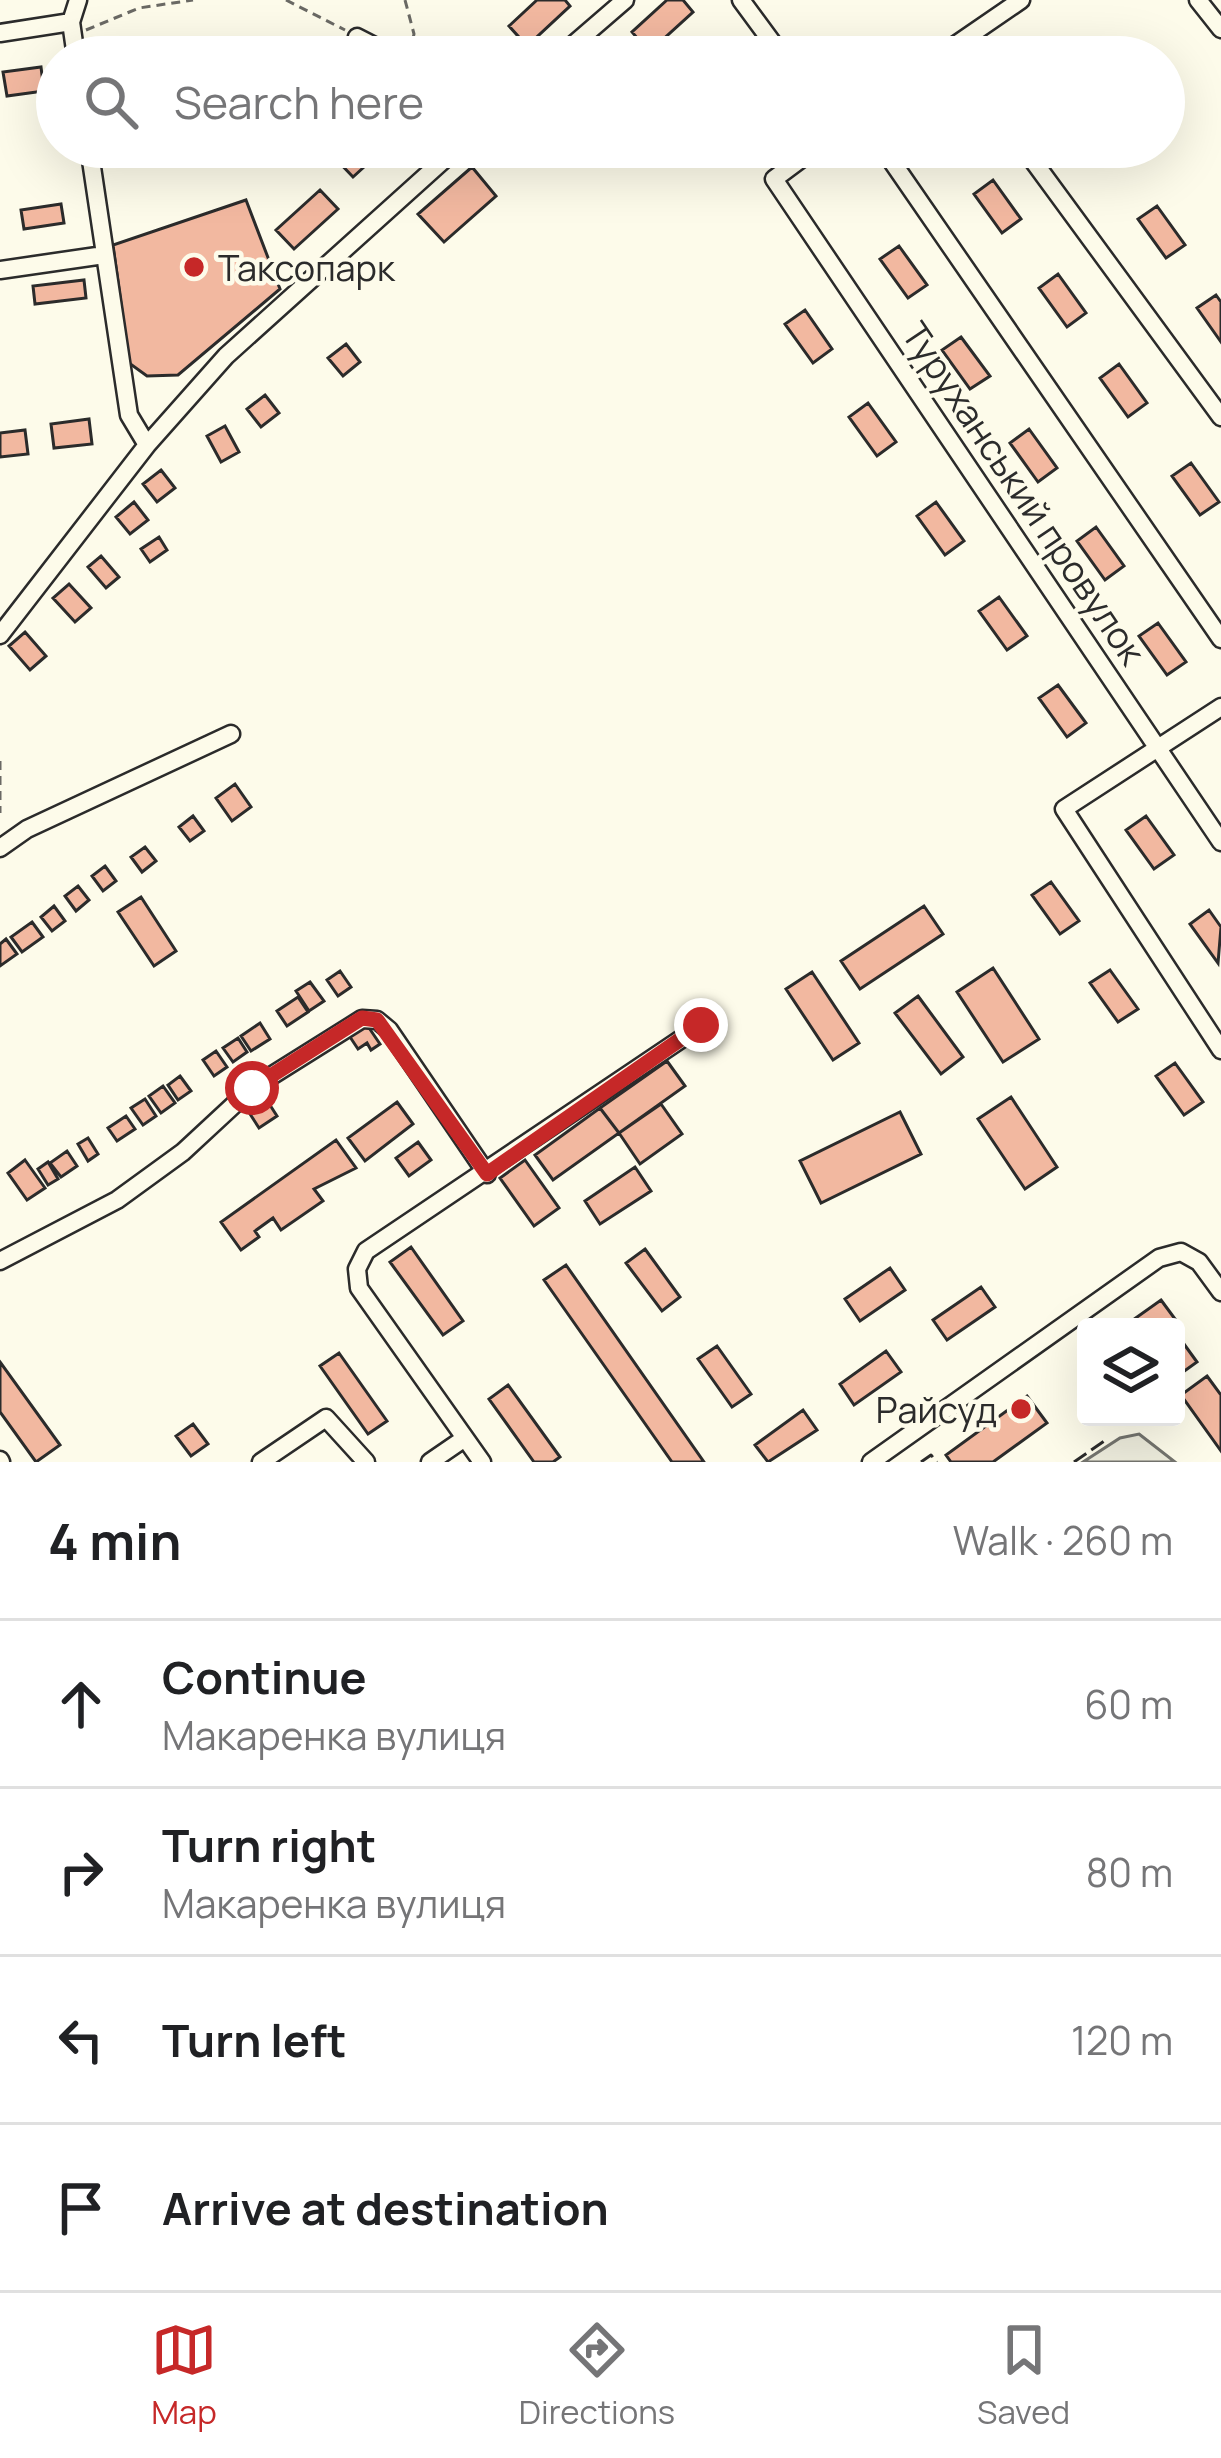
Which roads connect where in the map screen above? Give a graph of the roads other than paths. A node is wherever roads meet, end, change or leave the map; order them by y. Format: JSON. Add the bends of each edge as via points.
{"nodes":[{"id":1,"x":78,"y":0,"type":"edge"},
{"id":2,"x":625,"y":0,"type":"edge"},
{"id":3,"x":741,"y":0,"type":"edge"},
{"id":4,"x":1021,"y":0,"type":"edge"},
{"id":5,"x":1198,"y":0,"type":"edge"},
{"id":6,"x":1221,"y":29,"type":"edge"},
{"id":7,"x":72,"y":30,"type":"junction"},
{"id":8,"x":0,"y":33,"type":"edge"},
{"id":9,"x":73,"y":36,"type":"edge"},
{"id":10,"x":583,"y":36,"type":"edge"},
{"id":11,"x":768,"y":36,"type":"edge"},
{"id":12,"x":973,"y":36,"type":"edge"},
{"id":13,"x":92,"y":168,"type":"edge"},
{"id":14,"x":435,"y":168,"type":"edge"},
{"id":15,"x":788,"y":168,"type":"edge"},
{"id":16,"x":896,"y":168,"type":"edge"},
{"id":17,"x":1038,"y":168,"type":"edge"},
{"id":18,"x":104,"y":255,"type":"junction"},
{"id":19,"x":0,"y":270,"type":"edge"},
{"id":20,"x":1221,"y":416,"type":"edge"},
{"id":21,"x":147,"y":445,"type":"junction"},
{"id":22,"x":0,"y":635,"type":"edge"},
{"id":23,"x":1221,"y":639,"type":"edge"},
{"id":24,"x":1221,"y":707,"type":"edge"},
{"id":25,"x":231,"y":734,"type":"dead end"},
{"id":26,"x":1156,"y":749,"type":"junction"},
{"id":27,"x":1221,"y":842,"type":"edge"},
{"id":28,"x":0,"y":848,"type":"edge"},
{"id":29,"x":701,"y":1025,"type":"dead end"},
{"id":30,"x":1221,"y":1050,"type":"edge"},
{"id":31,"x":487,"y":1174,"type":"junction"},
{"id":32,"x":0,"y":1261,"type":"edge"},
{"id":33,"x":1221,"y":1292,"type":"edge"},
{"id":34,"x":465,"y":1438,"type":"junction"},
{"id":35,"x":261,"y":1462,"type":"edge"},
{"id":36,"x":366,"y":1462,"type":"edge"},
{"id":37,"x":430,"y":1462,"type":"edge"},
{"id":38,"x":482,"y":1462,"type":"edge"},
{"id":39,"x":871,"y":1462,"type":"edge"}],
"edges":[{"from":1,"to":7,"type":"street"},
{"from":2,"to":10,"type":"street"},
{"from":3,"to":11,"type":"street"},
{"from":4,"to":12,"type":"street"},
{"from":5,"to":6,"type":"street"},
{"from":7,"to":8,"type":"street"},
{"from":7,"to":9,"type":"street"},
{"from":13,"to":18,"type":"street"},
{"from":14,"to":21,"type":"street","via":[[226,356]]},
{"from":15,"to":26,"type":"street","name":"Туруханський провулок","via":[[774,178]]},
{"from":16,"to":23,"type":"street"},
{"from":17,"to":20,"type":"street"},
{"from":18,"to":19,"type":"street"},
{"from":18,"to":21,"type":"street","via":[[129,415]]},
{"from":21,"to":22,"type":"street"},
{"from":24,"to":26,"type":"street"},
{"from":25,"to":28,"type":"street"},
{"from":26,"to":27,"type":"street","name":"Туруханський провулок"},
{"from":26,"to":30,"type":"street","via":[[1064,809]]},
{"from":29,"to":31,"type":"street"},
{"from":31,"to":32,"type":"street","via":[[389,1030],[362,1018],[252,1088],[116,1200]]},
{"from":31,"to":34,"type":"street","via":[[366,1251],[357,1269],[359,1288]]},
{"from":33,"to":39,"type":"street","via":[[1181,1252],[1159,1258]]},
{"from":34,"to":37,"type":"street"},
{"from":34,"to":38,"type":"street"},
{"from":35,"to":36,"type":"street","via":[[326,1418]]}]}
